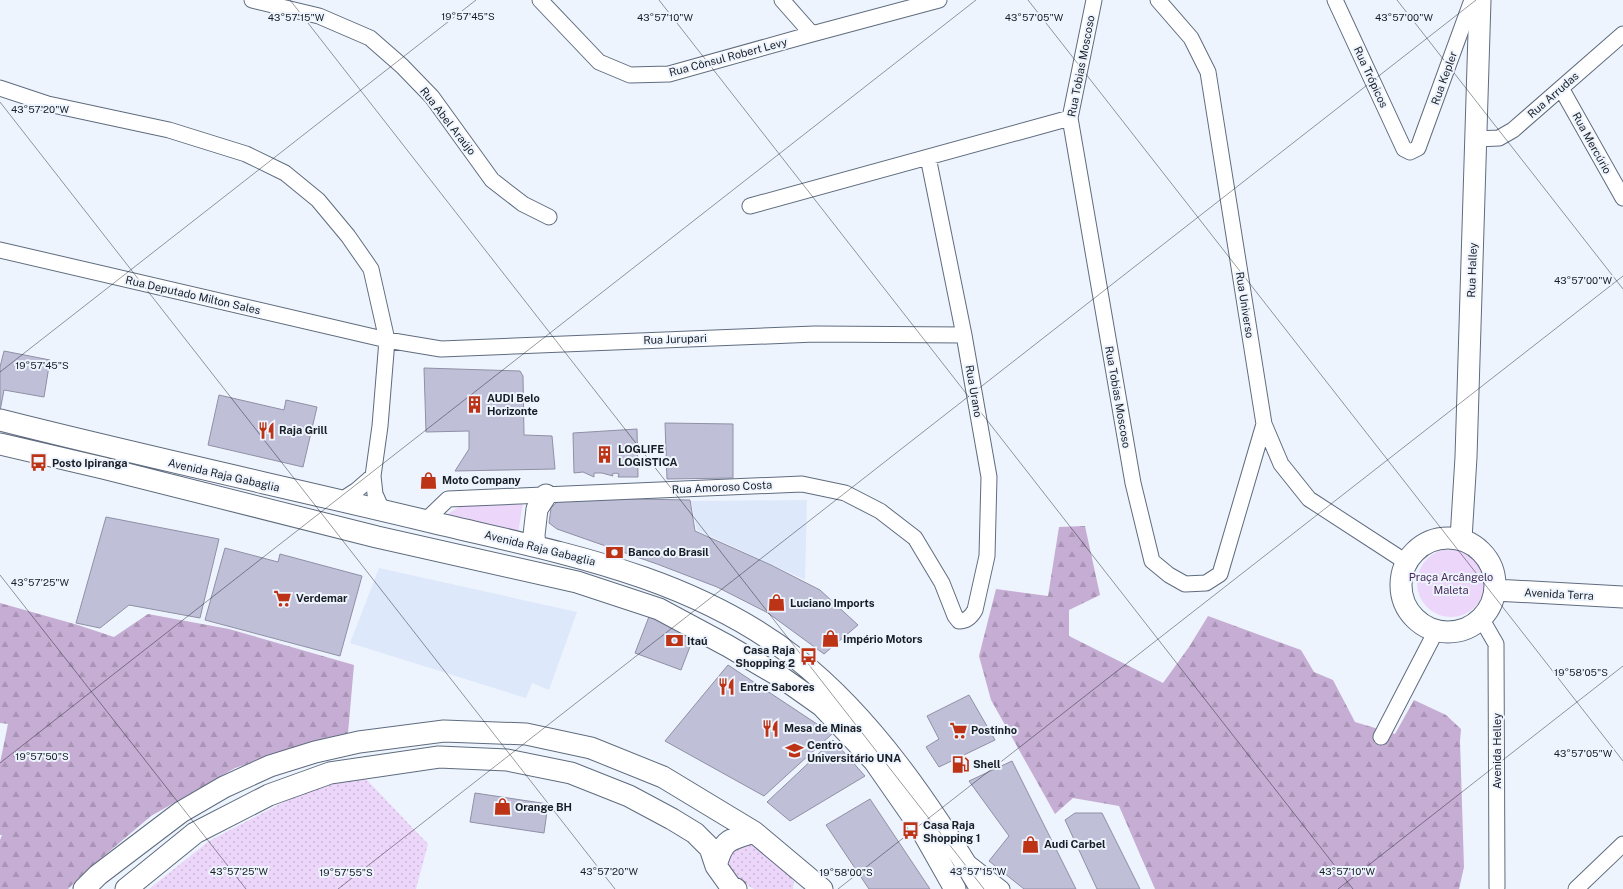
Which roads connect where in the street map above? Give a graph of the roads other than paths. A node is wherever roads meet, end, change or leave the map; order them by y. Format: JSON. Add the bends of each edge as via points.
{"nodes":[{"id":1,"x":252,"y":0,"type":"edge"},
{"id":2,"x":540,"y":0,"type":"edge"},
{"id":3,"x":782,"y":0,"type":"edge"},
{"id":4,"x":939,"y":0,"type":"edge"},
{"id":5,"x":1094,"y":0,"type":"edge"},
{"id":6,"x":1158,"y":0,"type":"edge"},
{"id":7,"x":1335,"y":0,"type":"edge"},
{"id":8,"x":1472,"y":0,"type":"edge"},
{"id":9,"x":1480,"y":0,"type":"edge"},
{"id":10,"x":812,"y":34,"type":"junction"},
{"id":11,"x":1623,"y":34,"type":"edge"},
{"id":12,"x":0,"y":88,"type":"edge"},
{"id":13,"x":1561,"y":88,"type":"junction"},
{"id":14,"x":1070,"y":118,"type":"junction"},
{"id":15,"x":1476,"y":138,"type":"junction"},
{"id":16,"x":1410,"y":152,"type":"joint"},
{"id":17,"x":928,"y":157,"type":"junction"},
{"id":18,"x":1623,"y":198,"type":"edge"},
{"id":19,"x":750,"y":206,"type":"dead end"},
{"id":20,"x":549,"y":217,"type":"dead end"},
{"id":21,"x":0,"y":250,"type":"edge"},
{"id":22,"x":964,"y":335,"type":"junction"},
{"id":23,"x":387,"y":340,"type":"junction"},
{"id":24,"x":0,"y":420,"type":"edge"},
{"id":25,"x":1264,"y":424,"type":"junction"},
{"id":26,"x":0,"y":444,"type":"edge"},
{"id":27,"x":372,"y":476,"type":"junction"},
{"id":28,"x":546,"y":495,"type":"junction"},
{"id":29,"x":340,"y":501,"type":"junction"},
{"id":30,"x":382,"y":510,"type":"junction"},
{"id":31,"x":425,"y":521,"type":"junction"},
{"id":32,"x":1461,"y":539,"type":"junction"},
{"id":33,"x":535,"y":546,"type":"junction"},
{"id":34,"x":1406,"y":562,"type":"junction"},
{"id":35,"x":1495,"y":590,"type":"junction"},
{"id":36,"x":1623,"y":597,"type":"edge"},
{"id":37,"x":1481,"y":618,"type":"junction"},
{"id":38,"x":964,"y":621,"type":"joint"},
{"id":39,"x":1436,"y":631,"type":"junction"},
{"id":40,"x":1381,"y":737,"type":"dead end"},
{"id":41,"x":754,"y":832,"type":"junction"},
{"id":42,"x":1623,"y":844,"type":"edge"},
{"id":43,"x":963,"y":859,"type":"junction"},
{"id":44,"x":716,"y":866,"type":"junction"},
{"id":45,"x":798,"y":879,"type":"edge"},
{"id":46,"x":1497,"y":887,"type":"dead end"},
{"id":47,"x":733,"y":888,"type":"edge"},
{"id":48,"x":84,"y":889,"type":"edge"},
{"id":49,"x":126,"y":889,"type":"edge"},
{"id":50,"x":822,"y":889,"type":"edge"},
{"id":51,"x":955,"y":889,"type":"edge"},
{"id":52,"x":981,"y":889,"type":"edge"},
{"id":53,"x":1002,"y":889,"type":"edge"},
{"id":54,"x":1576,"y":889,"type":"edge"}],
"edges":[{"from":1,"to":20,"type":"street","name":"Rua Abel Araújo","via":[[319,16],[370,38],[432,97],[492,180],[522,204]]},
{"from":2,"to":10,"type":"street","name":"Rua Cônsul Robert Levy","via":[[599,62],[630,74],[669,74]]},
{"from":3,"to":10,"type":"street"},
{"from":4,"to":10,"type":"street","name":"Rua Cônsul Robert Levy"},
{"from":5,"to":14,"type":"street","name":"Rua Tobias Moscoso"},
{"from":6,"to":25,"type":"street","name":"Rua Universo","via":[[1191,38],[1208,72]]},
{"from":7,"to":16,"type":"street","name":"Rua Trópicos","via":[[1404,149]]},
{"from":8,"to":16,"type":"street","name":"Rua Kepler","via":[[1418,148]]},
{"from":9,"to":15,"type":"main road","name":"Rua Halley"},
{"from":11,"to":13,"type":"street","name":"Rua Arrudas"},
{"from":12,"to":23,"type":"street","via":[[48,104],[169,130],[246,154],[285,173],[318,200],[371,269]]},
{"from":13,"to":15,"type":"street","name":"Rua Arrudas","via":[[1513,130],[1499,138]]},
{"from":13,"to":18,"type":"street","name":"Rua Mercúrio"},
{"from":14,"to":17,"type":"street"},
{"from":14,"to":25,"type":"street","name":"Rua Tobias Moscoso","via":[[1133,483],[1152,561],[1185,584],[1206,583],[1220,574]]},
{"from":15,"to":32,"type":"main road","name":"Rua Halley"},
{"from":17,"to":19,"type":"street"},
{"from":17,"to":22,"type":"street","name":"Rua Urano"},
{"from":21,"to":23,"type":"street","name":"Rua Deputado Milton Sales"},
{"from":22,"to":23,"type":"street","name":"Rua Jurupari","via":[[815,334],[441,349]]},
{"from":22,"to":38,"type":"street","name":"Rua Urano","via":[[988,476],[987,556],[975,610],[971,617]]},
{"from":23,"to":27,"type":"street","via":[[380,426]]},
{"from":24,"to":29,"type":"main road","name":"Avenida Raja Gabaglia","via":[[108,448]]},
{"from":25,"to":34,"type":"street","name":"Rua Universo","via":[[1281,464],[1309,499]]},
{"from":26,"to":51,"type":"main road","name":"Avenida Raja Gabaglia","via":[[354,531],[577,582],[659,609],[781,677],[822,706],[874,761],[920,826]]},
{"from":27,"to":29,"type":"street"},
{"from":27,"to":30,"type":"street","via":[[375,494]]},
{"from":28,"to":31,"type":"street","name":"Rua Amoroso Costa","via":[[448,499]]},
{"from":28,"to":33,"type":"main road","via":[[537,509]]},
{"from":28,"to":38,"type":"street","name":"Rua Amoroso Costa","via":[[802,484],[845,493],[880,510],[915,538],[942,583],[955,616],[959,621]]},
{"from":29,"to":30,"type":"main road","name":"Avenida Raja Gabaglia"},
{"from":30,"to":31,"type":"main road","name":"Avenida Raja Gabaglia"},
{"from":31,"to":33,"type":"main road","name":"Avenida Raja Gabaglia"},
{"from":32,"to":34,"type":"main road","via":[[1439,538],[1426,543]]},
{"from":32,"to":35,"type":"main road","via":[[1485,556],[1492,569]]},
{"from":33,"to":43,"type":"main road","name":"Avenida Raja Gabaglia","via":[[583,558],[705,601],[796,658],[840,697],[882,744]]},
{"from":34,"to":39,"type":"main road","via":[[1401,575],[1400,590],[1404,604],[1412,616]]},
{"from":35,"to":36,"type":"main road","name":"Avenida Terra"},
{"from":35,"to":37,"type":"main road","via":[[1490,606]]},
{"from":37,"to":39,"type":"main road","via":[[1468,628],[1452,632]]},
{"from":37,"to":46,"type":"street","name":"Avenida Helley","via":[[1496,644]]},
{"from":39,"to":40,"type":"street"},
{"from":41,"to":44,"type":"main road","via":[[726,843],[720,851]]},
{"from":41,"to":45,"type":"main road"},
{"from":41,"to":48,"type":"main road","via":[[663,777],[591,748],[526,734],[444,731],[359,742],[270,766],[224,787],[181,812],[98,875]]},
{"from":42,"to":54,"type":"street"},
{"from":43,"to":52,"type":"main road","name":"Avenida Raja Gabaglia"},
{"from":43,"to":53,"type":"street"},
{"from":44,"to":47,"type":"main road"},
{"from":44,"to":49,"type":"main road","via":[[710,848],[695,833],[629,796],[571,773],[507,760],[439,757],[330,774],[269,795],[196,833]]},
{"from":45,"to":50,"type":"main road"}]}
